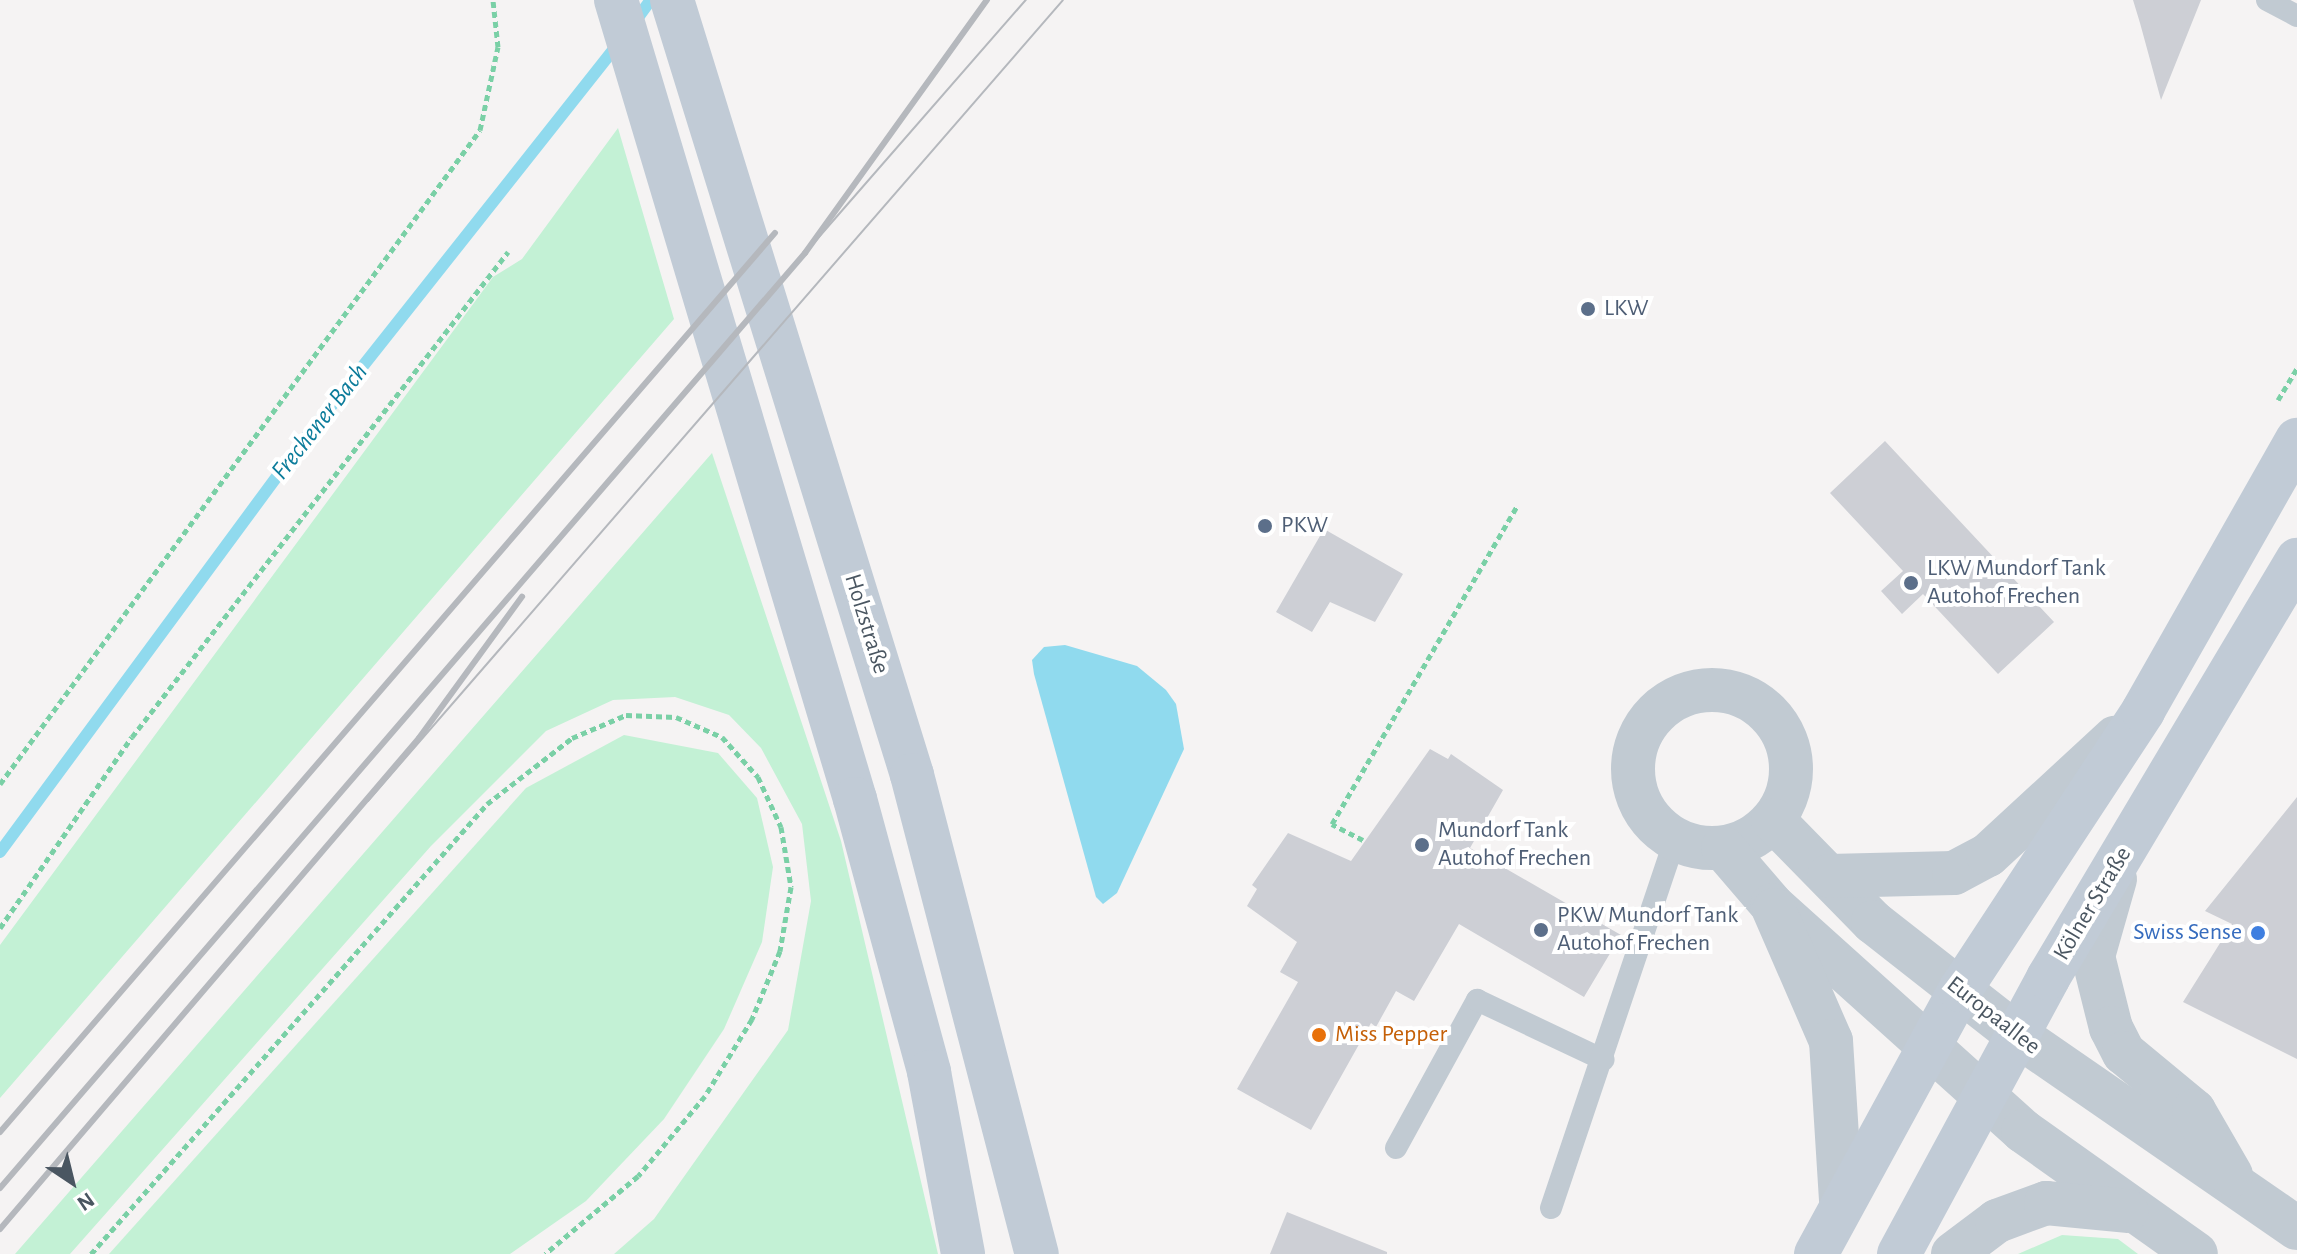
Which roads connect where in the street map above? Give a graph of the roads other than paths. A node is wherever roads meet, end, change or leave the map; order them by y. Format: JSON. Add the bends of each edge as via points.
{"nodes":[{"id":1,"x":616,"y":0,"type":"edge"},
{"id":2,"x":672,"y":0,"type":"edge"},
{"id":3,"x":2267,"y":0,"type":"edge"},
{"id":4,"x":2297,"y":16,"type":"edge"},
{"id":5,"x":2286,"y":424,"type":"edge"},
{"id":6,"x":2297,"y":560,"type":"edge"},
{"id":7,"x":2143,"y":711,"type":"junction"},
{"id":8,"x":1773,"y":820,"type":"junction"},
{"id":9,"x":1675,"y":839,"type":"junction"},
{"id":10,"x":1723,"y":848,"type":"junction"},
{"id":11,"x":2120,"y":861,"type":"junction"},
{"id":12,"x":1829,"y":876,"type":"junction"},
{"id":13,"x":1772,"y":905,"type":"junction"},
{"id":14,"x":1960,"y":990,"type":"junction"},
{"id":15,"x":2017,"y":1035,"type":"junction"},
{"id":16,"x":1927,"y":1045,"type":"junction"},
{"id":17,"x":1604,"y":1060,"type":"junction"},
{"id":18,"x":1984,"y":1094,"type":"junction"},
{"id":19,"x":1396,"y":1148,"type":"dead end"},
{"id":20,"x":2236,"y":1184,"type":"junction"},
{"id":21,"x":1841,"y":1200,"type":"junction"},
{"id":22,"x":1551,"y":1208,"type":"dead end"},
{"id":23,"x":2139,"y":1214,"type":"junction"},
{"id":24,"x":2297,"y":1228,"type":"edge"},
{"id":25,"x":963,"y":1254,"type":"edge"},
{"id":26,"x":1037,"y":1254,"type":"edge"},
{"id":27,"x":1816,"y":1254,"type":"edge"},
{"id":28,"x":1899,"y":1254,"type":"edge"},
{"id":29,"x":1953,"y":1254,"type":"edge"},
{"id":30,"x":2196,"y":1254,"type":"edge"}],
"edges":[{"from":1,"to":25,"type":"main road","via":[[855,799],[929,1072]]},
{"from":2,"to":26,"type":"main road","name":"Holzstraße","via":[[912,775]]},
{"from":3,"to":4,"type":"lane"},
{"from":5,"to":7,"type":"main road"},
{"from":6,"to":11,"type":"main road","name":"Kölner Straße"},
{"from":7,"to":12,"type":"street","via":[[1988,855],[1954,873]]},
{"from":7,"to":14,"type":"main road"},
{"from":8,"to":9,"type":"street","via":[[1792,772],[1783,733],[1749,698],[1692,692],[1646,724],[1635,747],[1633,774],[1641,806]]},
{"from":8,"to":10,"type":"street","via":[[1754,836]]},
{"from":8,"to":12,"type":"street","name":"Europaallee"},
{"from":9,"to":10,"type":"street"},
{"from":9,"to":17,"type":"lane"},
{"from":10,"to":13,"type":"street"},
{"from":11,"to":15,"type":"main road","name":"Kölner Straße"},
{"from":11,"to":20,"type":"street","name":"Europaallee","via":[[2093,956],[2105,1011],[2124,1053],[2194,1111]]},
{"from":12,"to":14,"type":"street","name":"Europaallee","via":[[1873,922]]},
{"from":13,"to":16,"type":"street","via":[[1804,928]]},
{"from":13,"to":21,"type":"street","via":[[1831,1041]]},
{"from":14,"to":15,"type":"street","name":"Europaallee"},
{"from":14,"to":16,"type":"main road"},
{"from":15,"to":18,"type":"main road","name":"Kölner Straße"},
{"from":15,"to":20,"type":"street","name":"Europaallee"},
{"from":16,"to":18,"type":"street"},
{"from":16,"to":21,"type":"main road"},
{"from":17,"to":19,"type":"lane","via":[[1477,1000]]},
{"from":17,"to":22,"type":"lane"},
{"from":18,"to":23,"type":"street","via":[[2023,1131]]},
{"from":18,"to":28,"type":"main road","name":"Kölner Straße"},
{"from":20,"to":24,"type":"street","name":"Europaallee"},
{"from":21,"to":27,"type":"main road"},
{"from":23,"to":29,"type":"street","via":[[2087,1202],[2046,1203],[1997,1221]]},
{"from":23,"to":30,"type":"street"}]}
